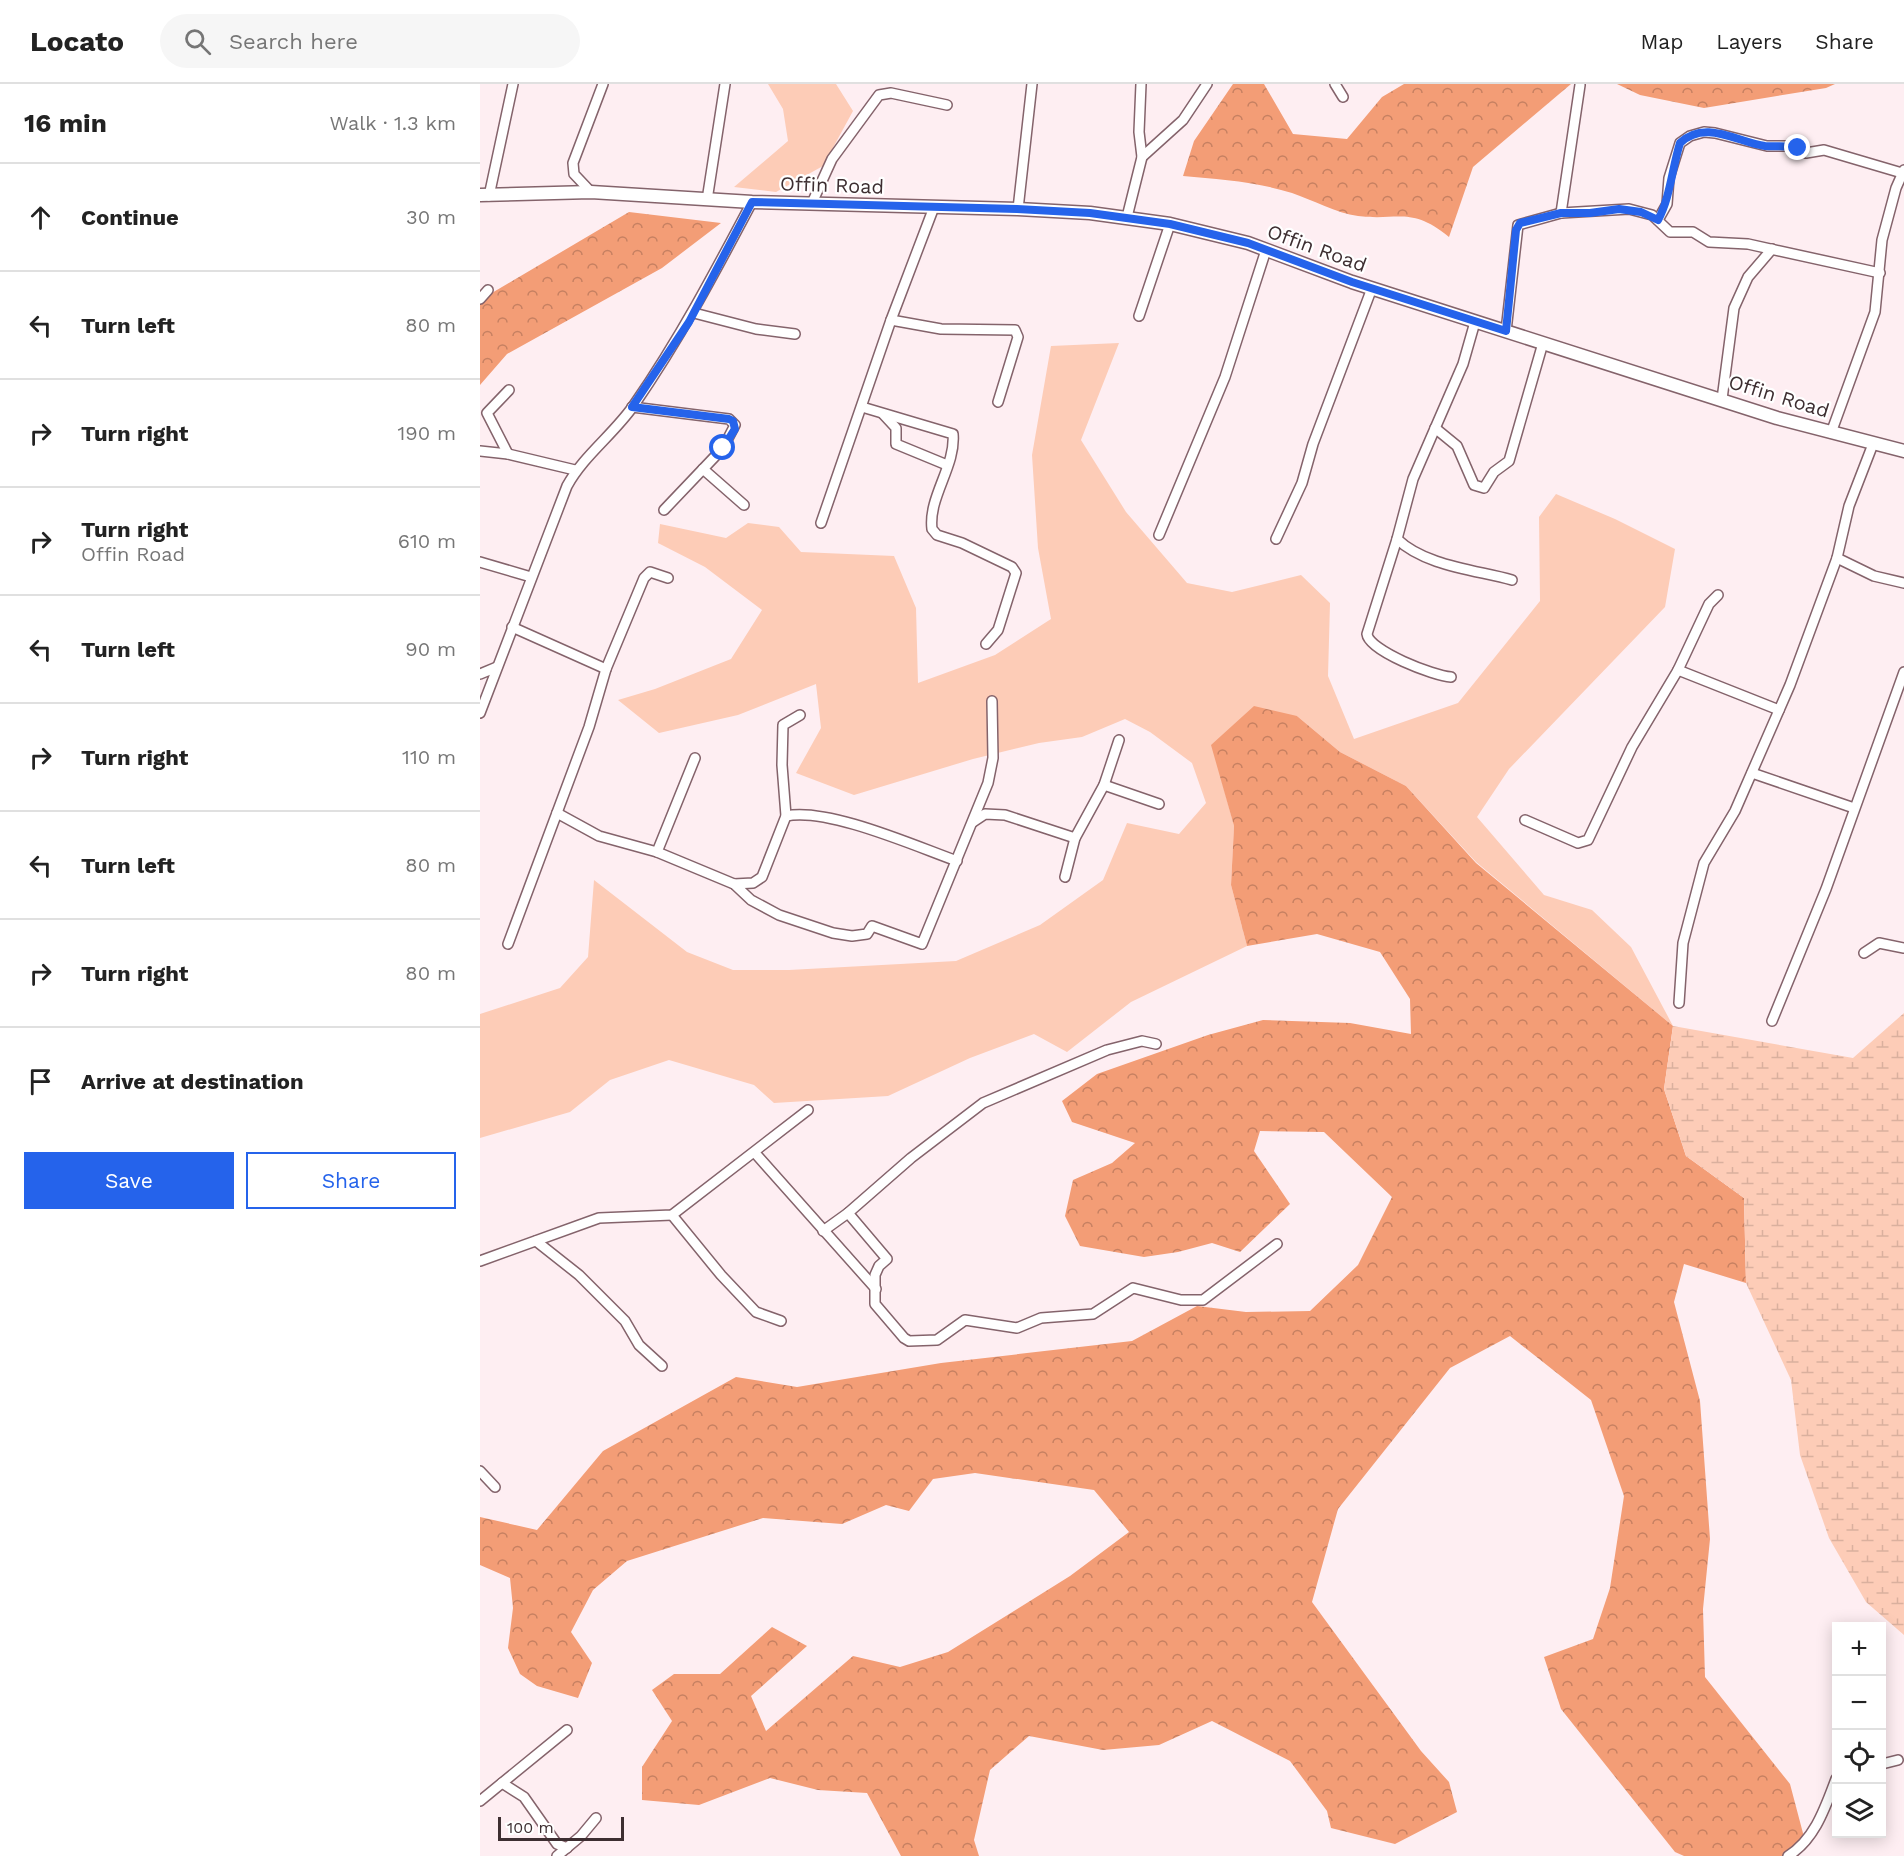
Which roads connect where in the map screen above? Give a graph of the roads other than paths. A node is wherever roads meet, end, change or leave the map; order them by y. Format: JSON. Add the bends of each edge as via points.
{"nodes":[{"id":1,"x":513,"y":84,"type":"edge"},
{"id":2,"x":603,"y":84,"type":"edge"},
{"id":3,"x":725,"y":84,"type":"edge"},
{"id":4,"x":1032,"y":84,"type":"edge"},
{"id":5,"x":1141,"y":84,"type":"edge"},
{"id":6,"x":1207,"y":84,"type":"edge"},
{"id":7,"x":1335,"y":84,"type":"edge"},
{"id":8,"x":1580,"y":85,"type":"edge"},
{"id":9,"x":1343,"y":97,"type":"dead end"},
{"id":10,"x":947,"y":105,"type":"dead end"},
{"id":11,"x":1142,"y":157,"type":"junction"},
{"id":12,"x":1903,"y":172,"type":"edge"},
{"id":13,"x":591,"y":192,"type":"junction"},
{"id":14,"x":485,"y":195,"type":"edge"},
{"id":15,"x":707,"y":200,"type":"junction"},
{"id":16,"x":752,"y":202,"type":"junction"},
{"id":17,"x":812,"y":203,"type":"junction"},
{"id":18,"x":934,"y":207,"type":"junction"},
{"id":19,"x":1017,"y":209,"type":"junction"},
{"id":20,"x":1561,"y":213,"type":"junction"},
{"id":21,"x":1127,"y":217,"type":"junction"},
{"id":22,"x":1658,"y":220,"type":"junction"},
{"id":23,"x":1170,"y":224,"type":"junction"},
{"id":24,"x":1772,"y":249,"type":"junction"},
{"id":25,"x":1266,"y":250,"type":"junction"},
{"id":26,"x":1880,"y":273,"type":"junction"},
{"id":27,"x":1372,"y":288,"type":"junction"},
{"id":28,"x":488,"y":290,"type":"dead end"},
{"id":29,"x":480,"y":298,"type":"edge"},
{"id":30,"x":694,"y":313,"type":"junction"},
{"id":31,"x":1138,"y":316,"type":"dead end"},
{"id":32,"x":891,"y":320,"type":"junction"},
{"id":33,"x":1475,"y":322,"type":"junction"},
{"id":34,"x":1506,"y":331,"type":"junction"},
{"id":35,"x":795,"y":334,"type":"dead end"},
{"id":36,"x":1543,"y":343,"type":"junction"},
{"id":37,"x":509,"y":390,"type":"dead end"},
{"id":38,"x":1722,"y":399,"type":"junction"},
{"id":39,"x":999,"y":402,"type":"dead end"},
{"id":40,"x":632,"y":407,"type":"junction"},
{"id":41,"x":862,"y":407,"type":"junction"},
{"id":42,"x":883,"y":414,"type":"junction"},
{"id":43,"x":1435,"y":428,"type":"junction"},
{"id":44,"x":1831,"y":433,"type":"junction"},
{"id":45,"x":1873,"y":444,"type":"junction"},
{"id":46,"x":480,"y":451,"type":"edge"},
{"id":47,"x":1904,"y":451,"type":"edge"},
{"id":48,"x":508,"y":454,"type":"junction"},
{"id":49,"x":947,"y":465,"type":"junction"},
{"id":50,"x":703,"y":469,"type":"junction"},
{"id":51,"x":575,"y":470,"type":"junction"},
{"id":52,"x":744,"y":505,"type":"dead end"},
{"id":53,"x":664,"y":510,"type":"dead end"},
{"id":54,"x":821,"y":524,"type":"dead end"},
{"id":55,"x":1159,"y":536,"type":"dead end"},
{"id":56,"x":1276,"y":539,"type":"dead end"},
{"id":57,"x":1397,"y":539,"type":"junction"},
{"id":58,"x":1837,"y":558,"type":"junction"},
{"id":59,"x":480,"y":562,"type":"edge"},
{"id":60,"x":531,"y":577,"type":"junction"},
{"id":61,"x":668,"y":578,"type":"dead end"},
{"id":62,"x":1512,"y":580,"type":"dead end"},
{"id":63,"x":1904,"y":583,"type":"edge"},
{"id":64,"x":1718,"y":596,"type":"dead end"},
{"id":65,"x":512,"y":627,"type":"junction"},
{"id":66,"x":986,"y":644,"type":"dead end"},
{"id":67,"x":497,"y":667,"type":"junction"},
{"id":68,"x":606,"y":669,"type":"junction"},
{"id":69,"x":1678,"y":670,"type":"junction"},
{"id":70,"x":1904,"y":672,"type":"edge"},
{"id":71,"x":480,"y":674,"type":"edge"},
{"id":72,"x":1451,"y":677,"type":"dead end"},
{"id":73,"x":992,"y":701,"type":"dead end"},
{"id":74,"x":1779,"y":710,"type":"junction"},
{"id":75,"x":480,"y":713,"type":"edge"},
{"id":76,"x":800,"y":715,"type":"dead end"},
{"id":77,"x":1119,"y":740,"type":"dead end"},
{"id":78,"x":695,"y":758,"type":"dead end"},
{"id":79,"x":1752,"y":773,"type":"junction"},
{"id":80,"x":1104,"y":785,"type":"junction"},
{"id":81,"x":1159,"y":804,"type":"dead end"},
{"id":82,"x":1854,"y":808,"type":"junction"},
{"id":83,"x":557,"y":813,"type":"junction"},
{"id":84,"x":786,"y":816,"type":"junction"},
{"id":85,"x":1525,"y":820,"type":"dead end"},
{"id":86,"x":972,"y":822,"type":"junction"},
{"id":87,"x":1075,"y":838,"type":"junction"},
{"id":88,"x":657,"y":852,"type":"junction"},
{"id":89,"x":957,"y":861,"type":"junction"},
{"id":90,"x":1065,"y":877,"type":"dead end"},
{"id":91,"x":734,"y":884,"type":"junction"},
{"id":92,"x":508,"y":944,"type":"dead end"},
{"id":93,"x":1904,"y":948,"type":"edge"},
{"id":94,"x":1864,"y":953,"type":"dead end"},
{"id":95,"x":1679,"y":1003,"type":"dead end"},
{"id":96,"x":1772,"y":1022,"type":"dead end"},
{"id":97,"x":1156,"y":1044,"type":"dead end"},
{"id":98,"x":808,"y":1110,"type":"dead end"},
{"id":99,"x":755,"y":1153,"type":"junction"},
{"id":100,"x":848,"y":1213,"type":"junction"},
{"id":101,"x":672,"y":1215,"type":"junction"},
{"id":102,"x":823,"y":1231,"type":"junction"},
{"id":103,"x":536,"y":1241,"type":"junction"},
{"id":104,"x":1277,"y":1244,"type":"dead end"},
{"id":105,"x":480,"y":1261,"type":"edge"},
{"id":106,"x":876,"y":1289,"type":"junction"},
{"id":107,"x":781,"y":1322,"type":"dead end"},
{"id":108,"x":662,"y":1366,"type":"dead end"},
{"id":109,"x":480,"y":1471,"type":"edge"},
{"id":110,"x":495,"y":1487,"type":"dead end"},
{"id":111,"x":567,"y":1730,"type":"dead end"},
{"id":112,"x":1898,"y":1760,"type":"dead end"},
{"id":113,"x":1886,"y":1763,"type":"edge"},
{"id":114,"x":502,"y":1783,"type":"junction"},
{"id":115,"x":1834,"y":1784,"type":"edge"},
{"id":116,"x":480,"y":1801,"type":"edge"},
{"id":117,"x":596,"y":1818,"type":"dead end"},
{"id":118,"x":567,"y":1848,"type":"junction"},
{"id":119,"x":557,"y":1856,"type":"edge"},
{"id":120,"x":1788,"y":1856,"type":"edge"}],
"edges":[{"from":1,"to":14,"type":"street"},
{"from":2,"to":13,"type":"street","via":[[573,163],[574,174]]},
{"from":3,"to":15,"type":"street"},
{"from":4,"to":19,"type":"street"},
{"from":5,"to":11,"type":"street","via":[[1138,132]]},
{"from":6,"to":11,"type":"street","via":[[1183,120]]},
{"from":7,"to":9,"type":"street"},
{"from":8,"to":20,"type":"street"},
{"from":10,"to":17,"type":"street","via":[[891,93],[879,95],[832,159]]},
{"from":11,"to":21,"type":"street"},
{"from":12,"to":22,"type":"street","via":[[1824,150],[1806,153],[1791,146],[1767,146],[1704,132],[1680,143],[1669,178],[1667,204]]},
{"from":12,"to":26,"type":"street","via":[[1886,223]]},
{"from":13,"to":14,"type":"street","name":"Offin Road"},
{"from":13,"to":15,"type":"street","name":"Offin Road"},
{"from":15,"to":16,"type":"street","name":"Offin Road"},
{"from":16,"to":17,"type":"street","name":"Offin Road"},
{"from":16,"to":30,"type":"street"},
{"from":17,"to":18,"type":"street","name":"Offin Road"},
{"from":18,"to":19,"type":"street","name":"Offin Road"},
{"from":18,"to":32,"type":"street"},
{"from":19,"to":21,"type":"street","name":"Offin Road"},
{"from":20,"to":22,"type":"street","via":[[1629,209]]},
{"from":20,"to":34,"type":"street","via":[[1518,225]]},
{"from":21,"to":23,"type":"street","name":"Offin Road"},
{"from":22,"to":24,"type":"street","via":[[1670,232],[1693,232],[1710,242]]},
{"from":23,"to":25,"type":"street","name":"Offin Road"},
{"from":23,"to":31,"type":"street"},
{"from":24,"to":26,"type":"street"},
{"from":24,"to":38,"type":"street","via":[[1737,297]]},
{"from":25,"to":27,"type":"street","name":"Offin Road"},
{"from":25,"to":55,"type":"street","via":[[1225,377]]},
{"from":26,"to":44,"type":"street","via":[[1869,332]]},
{"from":27,"to":33,"type":"street","name":"Offin Road"},
{"from":27,"to":56,"type":"street","via":[[1299,491]]},
{"from":28,"to":29,"type":"street"},
{"from":30,"to":35,"type":"street"},
{"from":30,"to":40,"type":"street"},
{"from":32,"to":39,"type":"street","via":[[941,329],[1014,330],[1018,337]]},
{"from":32,"to":41,"type":"street"},
{"from":33,"to":34,"type":"street","name":"Offin Road"},
{"from":33,"to":43,"type":"street","via":[[1463,364]]},
{"from":34,"to":36,"type":"street","name":"Offin Road"},
{"from":36,"to":38,"type":"street","name":"Offin Road"},
{"from":36,"to":43,"type":"street","via":[[1509,461],[1494,472],[1484,488],[1474,485],[1457,446]]},
{"from":37,"to":48,"type":"street","via":[[487,413]]},
{"from":38,"to":44,"type":"street","name":"Offin Road"},
{"from":40,"to":50,"type":"street","via":[[733,421],[735,429]]},
{"from":40,"to":51,"type":"street"},
{"from":41,"to":42,"type":"street"},
{"from":41,"to":54,"type":"street"},
{"from":42,"to":49,"type":"street","via":[[896,428],[896,444]]},
{"from":42,"to":49,"type":"street","via":[[953,434]]},
{"from":43,"to":57,"type":"street","via":[[1413,479]]},
{"from":44,"to":45,"type":"street","name":"Offin Road"},
{"from":45,"to":47,"type":"street","name":"Offin Road"},
{"from":45,"to":58,"type":"street","via":[[1849,506]]},
{"from":46,"to":48,"type":"street"},
{"from":48,"to":51,"type":"street"},
{"from":49,"to":66,"type":"street","via":[[932,529],[937,535],[1012,567],[1016,573],[998,630]]},
{"from":50,"to":52,"type":"street"},
{"from":50,"to":53,"type":"street"},
{"from":51,"to":60,"type":"street"},
{"from":57,"to":62,"type":"street","via":[[1435,560]]},
{"from":57,"to":72,"type":"street","via":[[1368,639],[1418,670]]},
{"from":58,"to":63,"type":"street","via":[[1874,576]]},
{"from":58,"to":74,"type":"street"},
{"from":59,"to":60,"type":"street"},
{"from":60,"to":65,"type":"street"},
{"from":61,"to":68,"type":"street","via":[[646,573]]},
{"from":64,"to":69,"type":"street","via":[[1709,604]]},
{"from":65,"to":67,"type":"street"},
{"from":65,"to":68,"type":"street"},
{"from":67,"to":71,"type":"street"},
{"from":67,"to":75,"type":"street"},
{"from":68,"to":83,"type":"street"},
{"from":69,"to":74,"type":"street"},
{"from":69,"to":85,"type":"street","via":[[1632,747],[1588,840],[1578,843]]},
{"from":70,"to":82,"type":"street"},
{"from":73,"to":86,"type":"street","via":[[993,758],[988,783]]},
{"from":74,"to":79,"type":"street"},
{"from":76,"to":84,"type":"street","via":[[783,725]]},
{"from":77,"to":80,"type":"street"},
{"from":78,"to":88,"type":"street"},
{"from":79,"to":82,"type":"street"},
{"from":79,"to":95,"type":"street","via":[[1735,811],[1713,845],[1698,883],[1683,943]]},
{"from":80,"to":81,"type":"street"},
{"from":80,"to":87,"type":"street"},
{"from":82,"to":96,"type":"street"},
{"from":83,"to":88,"type":"street","via":[[592,833]]},
{"from":83,"to":92,"type":"street"},
{"from":84,"to":89,"type":"street","via":[[802,813],[834,819]]},
{"from":84,"to":91,"type":"street","via":[[762,877],[753,884]]},
{"from":86,"to":87,"type":"street","via":[[985,814],[1005,815]]},
{"from":86,"to":89,"type":"street"},
{"from":87,"to":90,"type":"street"},
{"from":88,"to":91,"type":"street"},
{"from":89,"to":91,"type":"street","via":[[925,939],[917,944],[872,926],[867,934],[852,936],[806,925],[751,900]]},
{"from":93,"to":94,"type":"street","via":[[1879,943]]},
{"from":97,"to":100,"type":"street","via":[[1143,1041],[1107,1050],[983,1103]]},
{"from":98,"to":99,"type":"street"},
{"from":99,"to":101,"type":"street"},
{"from":99,"to":102,"type":"street"},
{"from":100,"to":102,"type":"street"},
{"from":100,"to":106,"type":"street","via":[[887,1259],[875,1275]]},
{"from":101,"to":103,"type":"street","via":[[599,1218]]},
{"from":101,"to":107,"type":"street","via":[[756,1312]]},
{"from":102,"to":106,"type":"street"},
{"from":103,"to":105,"type":"street"},
{"from":103,"to":108,"type":"street","via":[[579,1275]]},
{"from":104,"to":106,"type":"street","via":[[1203,1300],[1181,1300],[1133,1288],[1093,1314],[1041,1317],[1017,1328],[965,1320],[931,1341],[904,1338],[875,1304]]},
{"from":109,"to":110,"type":"street"},
{"from":111,"to":114,"type":"street"},
{"from":112,"to":113,"type":"street"},
{"from":114,"to":116,"type":"street"},
{"from":114,"to":118,"type":"street","via":[[524,1797],[556,1844]]},
{"from":115,"to":120,"type":"street","via":[[1824,1813],[1803,1847]]},
{"from":117,"to":118,"type":"street"},
{"from":118,"to":119,"type":"street"}]}
